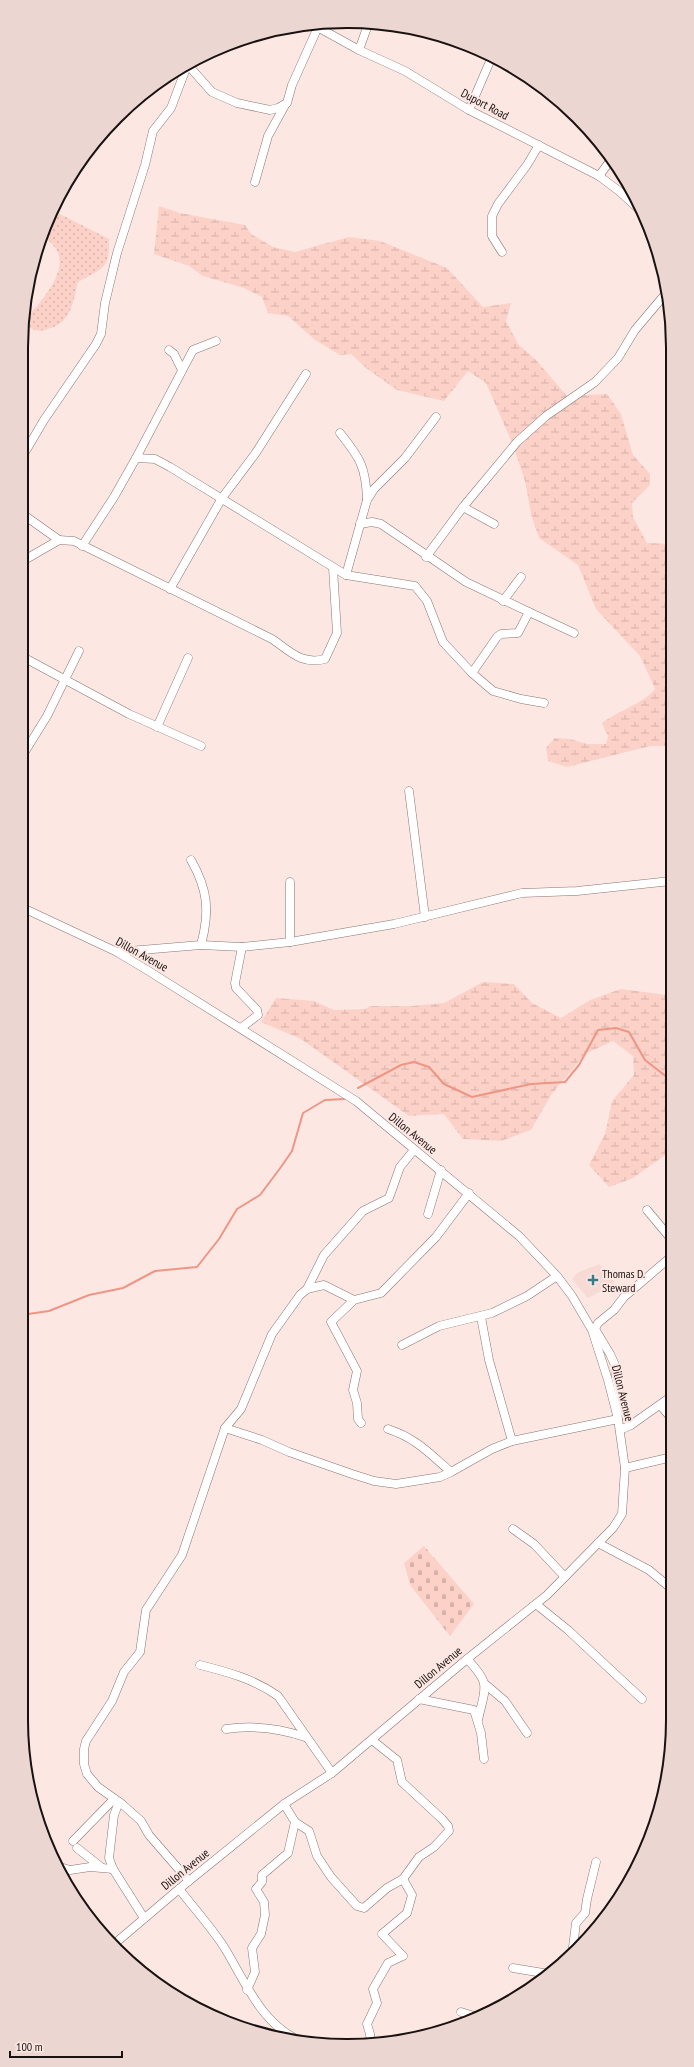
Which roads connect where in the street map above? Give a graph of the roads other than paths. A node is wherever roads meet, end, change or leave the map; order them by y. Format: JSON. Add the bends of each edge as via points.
{"nodes":[{"id":1,"x":323,"y":29,"type":"edge"},
{"id":2,"x":367,"y":29,"type":"edge"},
{"id":3,"x":313,"y":30,"type":"edge"},
{"id":4,"x":359,"y":50,"type":"junction"},
{"id":5,"x":490,"y":62,"type":"edge"},
{"id":6,"x":192,"y":69,"type":"edge"},
{"id":7,"x":183,"y":74,"type":"edge"},
{"id":8,"x":287,"y":102,"type":"junction"},
{"id":9,"x":469,"y":110,"type":"junction"},
{"id":10,"x":539,"y":145,"type":"junction"},
{"id":11,"x":608,"y":164,"type":"edge"},
{"id":12,"x":599,"y":176,"type":"junction"},
{"id":13,"x":255,"y":182,"type":"dead end"},
{"id":14,"x":630,"y":202,"type":"edge"},
{"id":15,"x":502,"y":252,"type":"dead end"},
{"id":16,"x":662,"y":298,"type":"edge"},
{"id":17,"x":216,"y":341,"type":"dead end"},
{"id":18,"x":169,"y":350,"type":"dead end"},
{"id":19,"x":182,"y":370,"type":"junction"},
{"id":20,"x":306,"y":374,"type":"dead end"},
{"id":21,"x":436,"y":417,"type":"dead end"},
{"id":22,"x":340,"y":433,"type":"dead end"},
{"id":23,"x":28,"y":447,"type":"edge"},
{"id":24,"x":136,"y":458,"type":"junction"},
{"id":25,"x":222,"y":498,"type":"junction"},
{"id":26,"x":367,"y":500,"type":"junction"},
{"id":27,"x":463,"y":507,"type":"junction"},
{"id":28,"x":28,"y":518,"type":"edge"},
{"id":29,"x":360,"y":524,"type":"junction"},
{"id":30,"x":494,"y":524,"type":"dead end"},
{"id":31,"x":59,"y":540,"type":"junction"},
{"id":32,"x":82,"y":546,"type":"junction"},
{"id":33,"x":426,"y":556,"type":"junction"},
{"id":34,"x":28,"y":558,"type":"edge"},
{"id":35,"x":332,"y":568,"type":"junction"},
{"id":36,"x":346,"y":576,"type":"junction"},
{"id":37,"x":521,"y":578,"type":"dead end"},
{"id":38,"x":170,"y":589,"type":"junction"},
{"id":39,"x":504,"y":601,"type":"junction"},
{"id":40,"x":529,"y":612,"type":"junction"},
{"id":41,"x":574,"y":633,"type":"dead end"},
{"id":42,"x":80,"y":651,"type":"dead end"},
{"id":43,"x":188,"y":658,"type":"dead end"},
{"id":44,"x":28,"y":660,"type":"edge"},
{"id":45,"x":472,"y":673,"type":"junction"},
{"id":46,"x":64,"y":679,"type":"junction"},
{"id":47,"x":544,"y":703,"type":"dead end"},
{"id":48,"x":157,"y":727,"type":"junction"},
{"id":49,"x":201,"y":746,"type":"dead end"},
{"id":50,"x":28,"y":747,"type":"edge"},
{"id":51,"x":409,"y":791,"type":"dead end"},
{"id":52,"x":191,"y":860,"type":"dead end"},
{"id":53,"x":290,"y":882,"type":"dead end"},
{"id":54,"x":666,"y":882,"type":"edge"},
{"id":55,"x":28,"y":910,"type":"edge"},
{"id":56,"x":425,"y":917,"type":"junction"},
{"id":57,"x":290,"y":942,"type":"junction"},
{"id":58,"x":201,"y":945,"type":"junction"},
{"id":59,"x":242,"y":947,"type":"junction"},
{"id":60,"x":117,"y":952,"type":"junction"},
{"id":61,"x":241,"y":1028,"type":"junction"},
{"id":62,"x":414,"y":1150,"type":"junction"},
{"id":63,"x":441,"y":1170,"type":"junction"},
{"id":64,"x":469,"y":1193,"type":"junction"},
{"id":65,"x":647,"y":1210,"type":"dead end"},
{"id":66,"x":428,"y":1214,"type":"dead end"},
{"id":67,"x":666,"y":1233,"type":"edge"},
{"id":68,"x":666,"y":1261,"type":"edge"},
{"id":69,"x":557,"y":1276,"type":"junction"},
{"id":70,"x":307,"y":1289,"type":"junction"},
{"id":71,"x":354,"y":1300,"type":"junction"},
{"id":72,"x":482,"y":1317,"type":"junction"},
{"id":73,"x":402,"y":1345,"type":"dead end"},
{"id":74,"x":666,"y":1401,"type":"edge"},
{"id":75,"x":661,"y":1406,"type":"junction"},
{"id":76,"x":666,"y":1412,"type":"edge"},
{"id":77,"x":618,"y":1419,"type":"junction"},
{"id":78,"x":361,"y":1423,"type":"dead end"},
{"id":79,"x":630,"y":1425,"type":"junction"},
{"id":80,"x":225,"y":1428,"type":"junction"},
{"id":81,"x":388,"y":1430,"type":"dead end"},
{"id":82,"x":620,"y":1430,"type":"junction"},
{"id":83,"x":512,"y":1441,"type":"junction"},
{"id":84,"x":666,"y":1458,"type":"edge"},
{"id":85,"x":625,"y":1468,"type":"junction"},
{"id":86,"x":451,"y":1472,"type":"junction"},
{"id":87,"x":513,"y":1529,"type":"dead end"},
{"id":88,"x":598,"y":1543,"type":"junction"},
{"id":89,"x":565,"y":1577,"type":"junction"},
{"id":90,"x":666,"y":1584,"type":"edge"},
{"id":91,"x":536,"y":1605,"type":"junction"},
{"id":92,"x":467,"y":1659,"type":"junction"},
{"id":93,"x":200,"y":1665,"type":"dead end"},
{"id":94,"x":485,"y":1684,"type":"junction"},
{"id":95,"x":419,"y":1699,"type":"junction"},
{"id":96,"x":642,"y":1699,"type":"dead end"},
{"id":97,"x":478,"y":1722,"type":"junction"},
{"id":98,"x":226,"y":1729,"type":"dead end"},
{"id":99,"x":527,"y":1732,"type":"dead end"},
{"id":100,"x":307,"y":1738,"type":"junction"},
{"id":101,"x":372,"y":1740,"type":"junction"},
{"id":102,"x":484,"y":1759,"type":"dead end"},
{"id":103,"x":332,"y":1773,"type":"junction"},
{"id":104,"x":116,"y":1800,"type":"junction"},
{"id":105,"x":284,"y":1804,"type":"junction"},
{"id":106,"x":295,"y":1822,"type":"junction"},
{"id":107,"x":596,"y":1862,"type":"dead end"},
{"id":108,"x":65,"y":1868,"type":"edge"},
{"id":109,"x":102,"y":1868,"type":"junction"},
{"id":110,"x":113,"y":1869,"type":"junction"},
{"id":111,"x":404,"y":1879,"type":"junction"},
{"id":112,"x":189,"y":1881,"type":"junction"},
{"id":113,"x":179,"y":1889,"type":"junction"},
{"id":114,"x":144,"y":1918,"type":"junction"},
{"id":115,"x":117,"y":1941,"type":"edge"},
{"id":116,"x":573,"y":1946,"type":"edge"},
{"id":117,"x":513,"y":1968,"type":"dead end"},
{"id":118,"x":541,"y":1973,"type":"edge"},
{"id":119,"x":247,"y":1990,"type":"junction"},
{"id":120,"x":461,"y":2012,"type":"dead end"},
{"id":121,"x":470,"y":2015,"type":"edge"},
{"id":122,"x":289,"y":2034,"type":"edge"},
{"id":123,"x":370,"y":2038,"type":"edge"}],
"edges":[{"from":1,"to":4,"type":"street","name":"Duport Road"},
{"from":2,"to":4,"type":"street"},
{"from":3,"to":8,"type":"street"},
{"from":4,"to":9,"type":"street","name":"Duport Road","via":[[405,71]]},
{"from":5,"to":9,"type":"street"},
{"from":6,"to":8,"type":"street","via":[[212,92],[237,103],[270,110]]},
{"from":7,"to":23,"type":"street","via":[[171,108],[153,131],[117,253],[105,303],[101,334]]},
{"from":8,"to":13,"type":"street","via":[[268,136]]},
{"from":9,"to":10,"type":"street","name":"Duport Road"},
{"from":10,"to":12,"type":"street","name":"Duport Road"},
{"from":10,"to":15,"type":"street","via":[[492,216],[492,236]]},
{"from":11,"to":12,"type":"street"},
{"from":12,"to":14,"type":"street","name":"Duport Road"},
{"from":16,"to":27,"type":"street","via":[[635,330],[618,358],[595,382],[546,416],[517,442]]},
{"from":17,"to":19,"type":"street","via":[[193,350]]},
{"from":18,"to":19,"type":"street","via":[[174,354]]},
{"from":19,"to":24,"type":"street"},
{"from":20,"to":25,"type":"street"},
{"from":21,"to":26,"type":"street","via":[[405,458]]},
{"from":22,"to":26,"type":"street","via":[[363,465]]},
{"from":24,"to":25,"type":"street","via":[[155,459]]},
{"from":24,"to":32,"type":"street"},
{"from":25,"to":35,"type":"street"},
{"from":25,"to":38,"type":"street"},
{"from":26,"to":29,"type":"street"},
{"from":27,"to":30,"type":"street"},
{"from":27,"to":33,"type":"street"},
{"from":28,"to":31,"type":"street"},
{"from":29,"to":33,"type":"street","via":[[381,524]]},
{"from":29,"to":36,"type":"street"},
{"from":31,"to":32,"type":"street","via":[[74,541]]},
{"from":31,"to":34,"type":"street"},
{"from":32,"to":38,"type":"street"},
{"from":33,"to":39,"type":"street","via":[[466,582]]},
{"from":35,"to":36,"type":"street"},
{"from":35,"to":38,"type":"street","via":[[337,633],[325,659],[317,661],[304,660],[272,639]]},
{"from":36,"to":45,"type":"street","via":[[415,586],[427,601],[443,642]]},
{"from":37,"to":39,"type":"street"},
{"from":39,"to":40,"type":"street"},
{"from":40,"to":41,"type":"street"},
{"from":40,"to":45,"type":"street","via":[[518,633],[501,634],[497,637]]},
{"from":42,"to":46,"type":"street"},
{"from":43,"to":48,"type":"street"},
{"from":44,"to":46,"type":"street"},
{"from":45,"to":47,"type":"street","via":[[493,691]]},
{"from":46,"to":48,"type":"street"},
{"from":46,"to":50,"type":"street","via":[[47,716]]},
{"from":48,"to":49,"type":"street"},
{"from":51,"to":56,"type":"street"},
{"from":52,"to":58,"type":"street","via":[[205,890],[207,916]]},
{"from":53,"to":57,"type":"street"},
{"from":54,"to":56,"type":"street","via":[[577,891],[522,893]]},
{"from":55,"to":60,"type":"street","name":"Dillon Avenue"},
{"from":56,"to":57,"type":"street"},
{"from":57,"to":59,"type":"street"},
{"from":58,"to":59,"type":"street"},
{"from":58,"to":60,"type":"street"},
{"from":59,"to":61,"type":"street","via":[[234,983],[257,1010],[258,1015]]},
{"from":60,"to":61,"type":"street","name":"Dillon Avenue"},
{"from":61,"to":62,"type":"street","name":"Dillon Avenue","via":[[356,1100]]},
{"from":62,"to":63,"type":"street","name":"Dillon Avenue"},
{"from":62,"to":70,"type":"street","via":[[400,1166],[389,1198],[363,1211],[324,1255]]},
{"from":63,"to":64,"type":"street","name":"Dillon Avenue"},
{"from":63,"to":66,"type":"street"},
{"from":64,"to":69,"type":"street","name":"Dillon Avenue","via":[[519,1236]]},
{"from":64,"to":71,"type":"street","via":[[436,1237],[381,1293]]},
{"from":65,"to":67,"type":"street"},
{"from":68,"to":79,"type":"street","via":[[624,1297],[595,1329],[615,1365],[623,1410]]},
{"from":69,"to":72,"type":"street","via":[[527,1296]]},
{"from":69,"to":77,"type":"street","name":"Dillon Avenue","via":[[592,1330]]},
{"from":70,"to":71,"type":"street","via":[[324,1285]]},
{"from":70,"to":80,"type":"street","via":[[272,1334],[241,1409]]},
{"from":71,"to":78,"type":"street","via":[[331,1322],[357,1371],[353,1390]]},
{"from":72,"to":73,"type":"street","via":[[439,1326]]},
{"from":72,"to":83,"type":"street","via":[[489,1360]]},
{"from":74,"to":75,"type":"street"},
{"from":75,"to":76,"type":"street"},
{"from":75,"to":79,"type":"street"},
{"from":77,"to":82,"type":"street","name":"Dillon Avenue"},
{"from":77,"to":83,"type":"street"},
{"from":79,"to":82,"type":"street"},
{"from":80,"to":86,"type":"street","via":[[374,1481],[396,1484],[424,1481]]},
{"from":80,"to":104,"type":"street","via":[[182,1555],[146,1610],[140,1652],[124,1672],[112,1701],[86,1741],[84,1758],[87,1774],[98,1787]]},
{"from":81,"to":86,"type":"street","via":[[405,1435],[421,1445]]},
{"from":82,"to":85,"type":"street","name":"Dillon Avenue"},
{"from":83,"to":86,"type":"street"},
{"from":84,"to":85,"type":"street"},
{"from":85,"to":88,"type":"street","name":"Dillon Avenue","via":[[622,1514]]},
{"from":87,"to":89,"type":"street","via":[[534,1544]]},
{"from":88,"to":89,"type":"street","name":"Dillon Avenue"},
{"from":88,"to":90,"type":"street","via":[[649,1570]]},
{"from":89,"to":91,"type":"street","name":"Dillon Avenue"},
{"from":91,"to":92,"type":"street","name":"Dillon Avenue"},
{"from":91,"to":96,"type":"street","via":[[568,1630]]},
{"from":92,"to":94,"type":"street","via":[[483,1676]]},
{"from":92,"to":95,"type":"street","name":"Dillon Avenue"},
{"from":93,"to":100,"type":"street","via":[[229,1672],[269,1689],[278,1696]]},
{"from":94,"to":97,"type":"street"},
{"from":94,"to":99,"type":"street","via":[[505,1701]]},
{"from":95,"to":97,"type":"street","via":[[474,1710]]},
{"from":95,"to":101,"type":"street","name":"Dillon Avenue"},
{"from":97,"to":102,"type":"street"},
{"from":98,"to":100,"type":"street","via":[[270,1728]]},
{"from":100,"to":103,"type":"street"},
{"from":101,"to":103,"type":"street","name":"Dillon Avenue"},
{"from":101,"to":111,"type":"street","via":[[397,1760],[402,1782],[448,1826],[449,1831],[434,1847],[419,1857]]},
{"from":103,"to":105,"type":"street","name":"Dillon Avenue"},
{"from":104,"to":109,"type":"street","via":[[75,1845]]},
{"from":104,"to":110,"type":"street","via":[[109,1858]]},
{"from":104,"to":112,"type":"street","via":[[141,1821],[149,1835]]},
{"from":105,"to":106,"type":"street"},
{"from":105,"to":112,"type":"street","name":"Dillon Avenue"},
{"from":106,"to":111,"type":"street","via":[[309,1831],[317,1856],[356,1906],[364,1908],[387,1888]]},
{"from":106,"to":119,"type":"street","via":[[288,1853],[262,1875],[262,1882],[256,1889],[264,1902],[265,1915],[261,1934],[252,1948],[255,1972]]},
{"from":107,"to":116,"type":"street","via":[[585,1913],[576,1924]]},
{"from":108,"to":109,"type":"street"},
{"from":109,"to":110,"type":"street"},
{"from":110,"to":114,"type":"street"},
{"from":111,"to":123,"type":"street","via":[[412,1895],[407,1913],[382,1934],[403,1956],[388,1963],[372,1988],[376,2003],[367,2024]]},
{"from":112,"to":113,"type":"street","name":"Dillon Avenue"},
{"from":113,"to":114,"type":"street","name":"Dillon Avenue"},
{"from":113,"to":119,"type":"street","via":[[223,1946]]},
{"from":114,"to":115,"type":"street","name":"Dillon Avenue"},
{"from":117,"to":118,"type":"street"},
{"from":119,"to":122,"type":"street","via":[[271,2022]]},
{"from":120,"to":121,"type":"street"}]}
